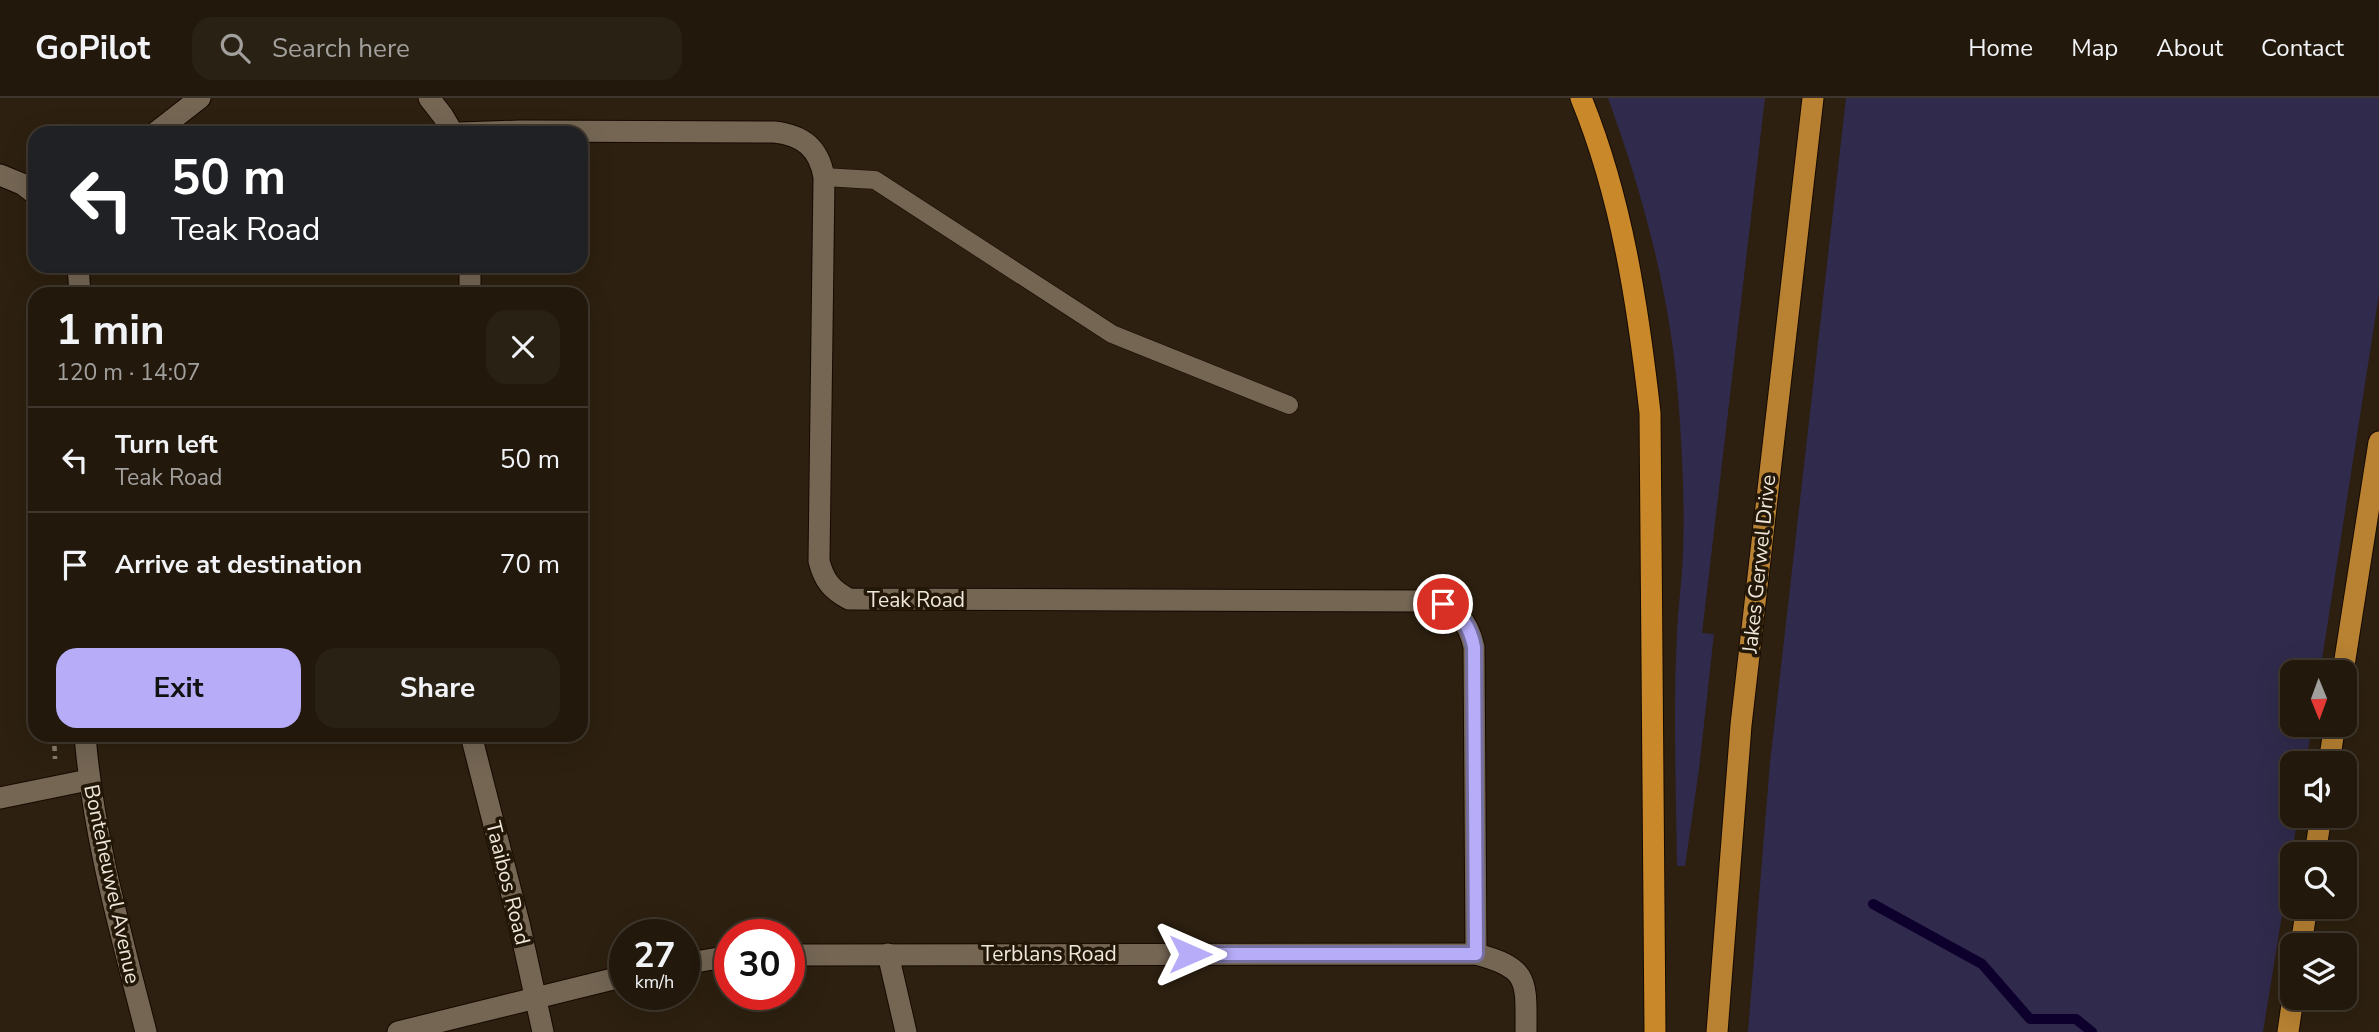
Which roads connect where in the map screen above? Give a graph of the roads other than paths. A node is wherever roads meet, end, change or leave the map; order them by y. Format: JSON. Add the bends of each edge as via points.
{"nodes":[{"id":1,"x":200,"y":98,"type":"edge"},
{"id":2,"x":429,"y":98,"type":"edge"},
{"id":3,"x":1581,"y":98,"type":"edge"},
{"id":4,"x":1813,"y":98,"type":"edge"},
{"id":5,"x":164,"y":126,"type":"edge"},
{"id":6,"x":449,"y":126,"type":"edge"},
{"id":7,"x":588,"y":132,"type":"edge"},
{"id":8,"x":0,"y":175,"type":"edge"},
{"id":9,"x":824,"y":177,"type":"junction"},
{"id":10,"x":28,"y":189,"type":"edge"},
{"id":11,"x":1289,"y":404,"type":"dead end"},
{"id":12,"x":2379,"y":442,"type":"edge"},
{"id":13,"x":2345,"y":660,"type":"edge"},
{"id":14,"x":85,"y":742,"type":"edge"},
{"id":15,"x":473,"y":742,"type":"edge"},
{"id":16,"x":88,"y":780,"type":"junction"},
{"id":17,"x":0,"y":798,"type":"edge"},
{"id":18,"x":888,"y":954,"type":"junction"},
{"id":19,"x":1476,"y":954,"type":"junction"},
{"id":20,"x":805,"y":955,"type":"edge"},
{"id":21,"x":609,"y":980,"type":"edge"},
{"id":22,"x":534,"y":998,"type":"junction"},
{"id":23,"x":2291,"y":1010,"type":"edge"},
{"id":24,"x":146,"y":1032,"type":"edge"},
{"id":25,"x":398,"y":1032,"type":"edge"},
{"id":26,"x":543,"y":1032,"type":"edge"},
{"id":27,"x":906,"y":1032,"type":"edge"},
{"id":28,"x":1526,"y":1032,"type":"edge"},
{"id":29,"x":1655,"y":1032,"type":"edge"},
{"id":30,"x":1717,"y":1032,"type":"edge"},
{"id":31,"x":2288,"y":1032,"type":"edge"}],
"edges":[{"from":1,"to":5,"type":"street"},
{"from":2,"to":6,"type":"street"},
{"from":3,"to":29,"type":"highway","via":[[1619,215],[1650,413]]},
{"from":4,"to":30,"type":"highway","name":"Jakes Gerwel Drive","via":[[1741,725]]},
{"from":7,"to":9,"type":"street","name":"Teak Road","via":[[790,134],[815,150]]},
{"from":8,"to":10,"type":"street"},
{"from":9,"to":11,"type":"lane","via":[[875,180],[1112,334]]},
{"from":9,"to":19,"type":"street","name":"Teak Road","via":[[819,561],[828,584],[849,598],[863,600],[1443,604],[1465,622],[1474,647]]},
{"from":12,"to":13,"type":"highway"},
{"from":14,"to":16,"type":"street","name":"Bonteheuwel Avenue"},
{"from":15,"to":22,"type":"street","name":"Taaibos Road","via":[[520,922]]},
{"from":16,"to":17,"type":"street"},
{"from":16,"to":24,"type":"street","name":"Bonteheuwel Avenue","via":[[97,836]]},
{"from":18,"to":19,"type":"street","name":"Terblans Road"},
{"from":18,"to":20,"type":"street","name":"Terblans Road"},
{"from":18,"to":27,"type":"street"},
{"from":19,"to":28,"type":"street","name":"Terblans Road","via":[[1502,961],[1521,977]]},
{"from":21,"to":22,"type":"street"},
{"from":22,"to":25,"type":"street"},
{"from":22,"to":26,"type":"street","name":"Taaibos Road"},
{"from":23,"to":31,"type":"highway"}]}
